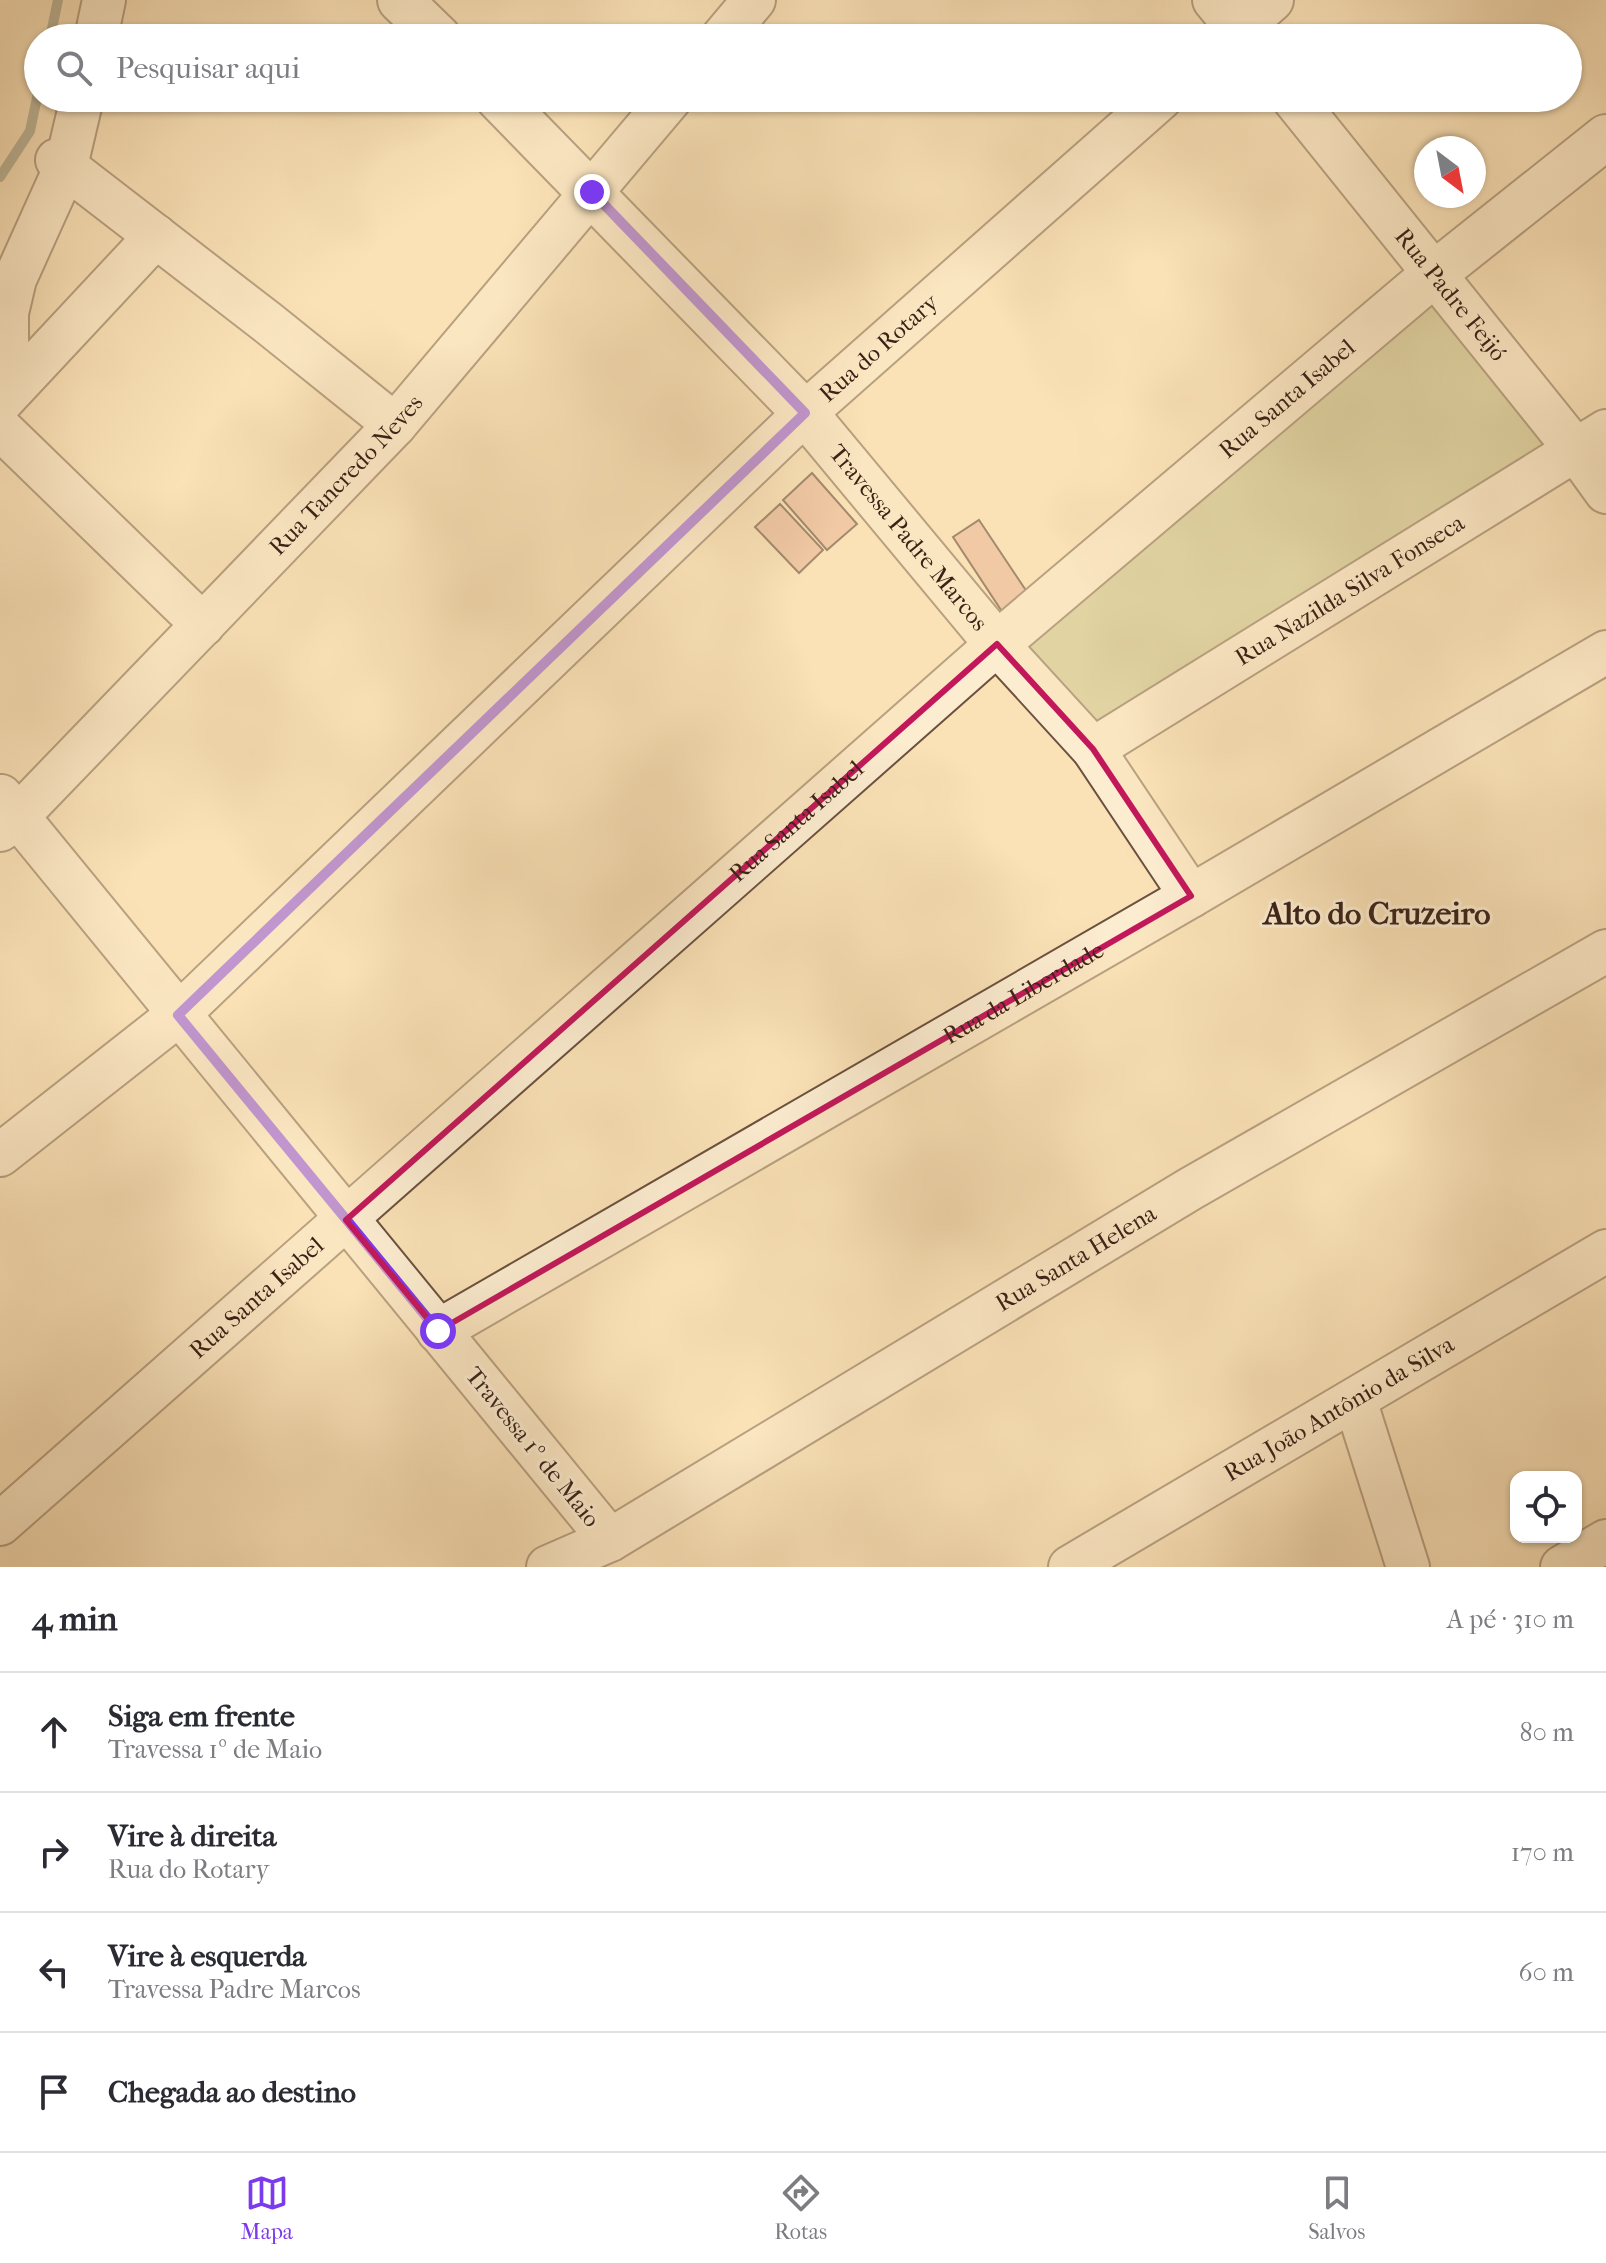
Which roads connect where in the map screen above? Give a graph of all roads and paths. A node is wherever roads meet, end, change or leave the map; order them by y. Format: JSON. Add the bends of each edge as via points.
{"nodes":[{"id":1,"x":104,"y":0,"type":"edge"},
{"id":2,"x":754,"y":0,"type":"edge"},
{"id":3,"x":1272,"y":0,"type":"edge"},
{"id":4,"x":99,"y":24,"type":"edge"},
{"id":5,"x":734,"y":24,"type":"edge"},
{"id":6,"x":1234,"y":24,"type":"edge"},
{"id":7,"x":78,"y":112,"type":"edge"},
{"id":8,"x":512,"y":112,"type":"edge"},
{"id":9,"x":659,"y":112,"type":"edge"},
{"id":10,"x":1145,"y":112,"type":"edge"},
{"id":11,"x":1304,"y":112,"type":"edge"},
{"id":12,"x":1606,"y":137,"type":"edge"},
{"id":13,"x":62,"y":163,"type":"junction"},
{"id":14,"x":592,"y":192,"type":"junction"},
{"id":15,"x":156,"y":236,"type":"junction"},
{"id":16,"x":1434,"y":274,"type":"junction"},
{"id":17,"x":0,"y":383,"type":"edge"},
{"id":18,"x":0,"y":403,"type":"edge"},
{"id":19,"x":805,"y":413,"type":"junction"},
{"id":20,"x":395,"y":425,"type":"junction"},
{"id":21,"x":0,"y":428,"type":"edge"},
{"id":22,"x":1590,"y":440,"type":"edge"},
{"id":23,"x":1606,"y":492,"type":"edge"},
{"id":24,"x":203,"y":625,"type":"junction"},
{"id":25,"x":997,"y":644,"type":"junction"},
{"id":26,"x":1606,"y":652,"type":"edge"},
{"id":27,"x":1093,"y":749,"type":"junction"},
{"id":28,"x":6,"y":814,"type":"edge"},
{"id":29,"x":1191,"y":896,"type":"junction"},
{"id":30,"x":1606,"y":951,"type":"edge"},
{"id":31,"x":178,"y":1015,"type":"junction"},
{"id":32,"x":0,"y":1155,"type":"edge"},
{"id":33,"x":346,"y":1220,"type":"junction"},
{"id":34,"x":1606,"y":1251,"type":"edge"},
{"id":35,"x":438,"y":1331,"type":"junction"},
{"id":36,"x":1355,"y":1400,"type":"junction"},
{"id":37,"x":0,"y":1524,"type":"edge"},
{"id":38,"x":610,"y":1540,"type":"junction"},
{"id":39,"x":1606,"y":1541,"type":"edge"},
{"id":40,"x":548,"y":1567,"type":"edge"},
{"id":41,"x":1070,"y":1567,"type":"edge"},
{"id":42,"x":1408,"y":1567,"type":"edge"},
{"id":43,"x":1562,"y":1567,"type":"edge"}],
"edges":[{"from":1,"to":4,"type":"street"},
{"from":2,"to":5,"type":"street"},
{"from":3,"to":6,"type":"street"},
{"from":7,"to":13,"type":"street"},
{"from":8,"to":14,"type":"street","name":"Travessa Padre Marcos"},
{"from":9,"to":14,"type":"street","name":"Rua Tancredo Neves"},
{"from":10,"to":19,"type":"street","name":"Rua do Rotary"},
{"from":11,"to":16,"type":"street","name":"Rua Padre Feijó"},
{"from":12,"to":16,"type":"street","name":"Rua Santa Isabel"},
{"from":13,"to":15,"type":"street"},
{"from":13,"to":17,"type":"street","via":[[15,279],[7,313],[7,364]]},
{"from":14,"to":19,"type":"street","name":"Travessa Padre Marcos"},
{"from":14,"to":20,"type":"street","name":"Rua Tancredo Neves"},
{"from":15,"to":18,"type":"street"},
{"from":15,"to":20,"type":"street"},
{"from":16,"to":22,"type":"street","name":"Rua Padre Feijó"},
{"from":16,"to":25,"type":"street","name":"Rua Santa Isabel"},
{"from":19,"to":25,"type":"street","name":"Travessa Padre Marcos"},
{"from":19,"to":31,"type":"street","name":"Rua do Rotary"},
{"from":20,"to":24,"type":"street","name":"Rua Tancredo Neves"},
{"from":21,"to":24,"type":"street"},
{"from":22,"to":23,"type":"street","name":"Rua Padre Feijó"},
{"from":22,"to":27,"type":"street","name":"Rua Nazilda Silva Fonseca"},
{"from":24,"to":28,"type":"street","name":"Rua Tancredo Neves"},
{"from":25,"to":27,"type":"street","name":"Travessa Padre Marcos"},
{"from":25,"to":33,"type":"street","name":"Rua Santa Isabel"},
{"from":26,"to":29,"type":"street","name":"Rua da Liberdade"},
{"from":27,"to":29,"type":"street","name":"Travessa Padre Marcos"},
{"from":28,"to":31,"type":"street","name":"Travessa 1º de Maio"},
{"from":29,"to":35,"type":"street","name":"Rua da Liberdade"},
{"from":30,"to":38,"type":"street","name":"Rua Santa Helena","via":[[1190,1189]]},
{"from":31,"to":32,"type":"street","name":"Rua do Rotary"},
{"from":31,"to":33,"type":"street","name":"Travessa 1º de Maio"},
{"from":33,"to":35,"type":"street","name":"Travessa 1º de Maio"},
{"from":33,"to":37,"type":"street","name":"Rua Santa Isabel"},
{"from":34,"to":36,"type":"street","name":"Rua João Antônio da Silva"},
{"from":35,"to":38,"type":"street","name":"Travessa 1º de Maio"},
{"from":36,"to":41,"type":"street","name":"Rua João Antônio da Silva"},
{"from":36,"to":42,"type":"street"},
{"from":38,"to":40,"type":"street","name":"Rua Santa Helena"},
{"from":39,"to":43,"type":"street"}]}
